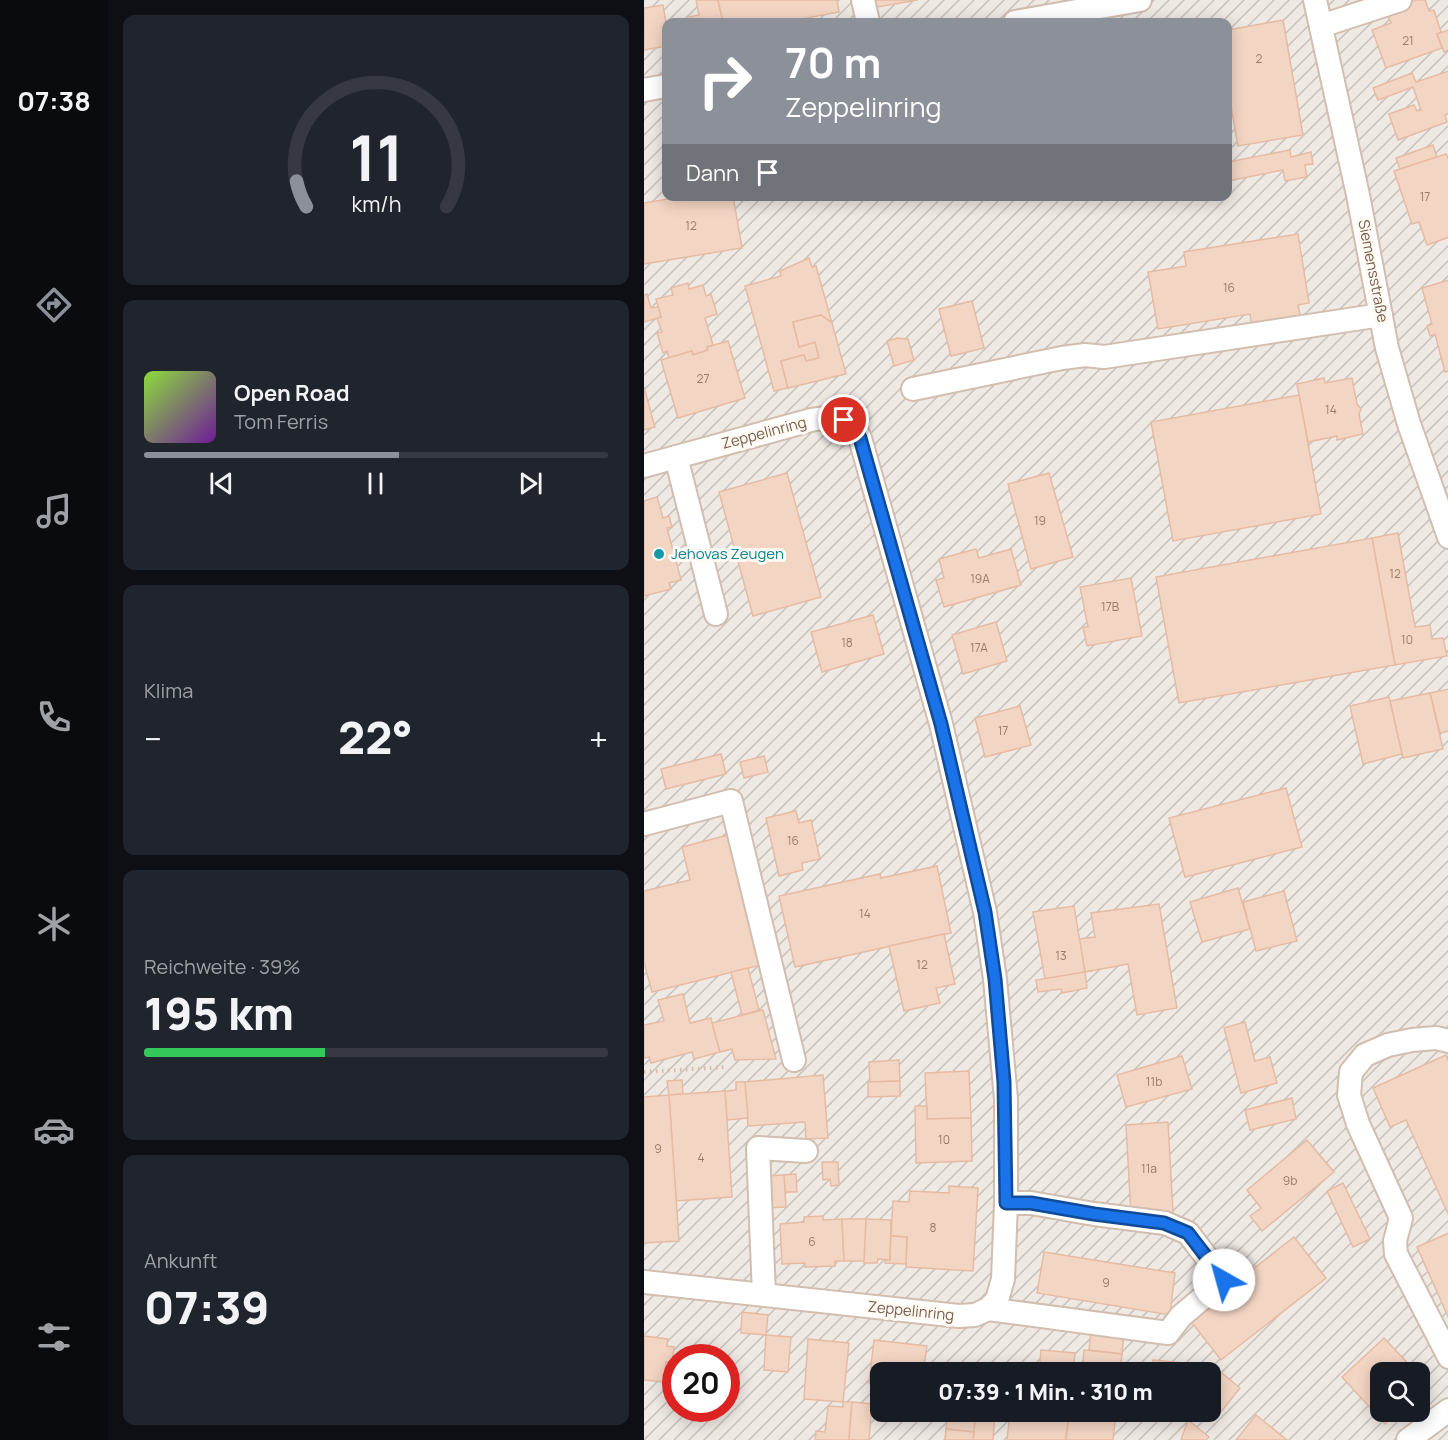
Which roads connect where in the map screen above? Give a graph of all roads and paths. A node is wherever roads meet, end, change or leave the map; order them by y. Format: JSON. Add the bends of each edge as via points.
{"nodes":[{"id":1,"x":863,"y":0,"type":"edge"},
{"id":2,"x":1140,"y":0,"type":"edge"},
{"id":3,"x":1314,"y":0,"type":"edge"},
{"id":4,"x":1400,"y":0,"type":"edge"},
{"id":5,"x":867,"y":18,"type":"edge"},
{"id":6,"x":1038,"y":18,"type":"edge"},
{"id":7,"x":1321,"y":26,"type":"junction"},
{"id":8,"x":662,"y":87,"type":"edge"},
{"id":9,"x":644,"y":90,"type":"edge"},
{"id":10,"x":1381,"y":315,"type":"junction"},
{"id":11,"x":913,"y":389,"type":"dead end"},
{"id":12,"x":676,"y":457,"type":"junction"},
{"id":13,"x":644,"y":466,"type":"edge"},
{"id":14,"x":1448,"y":537,"type":"edge"},
{"id":15,"x":716,"y":614,"type":"dead end"},
{"id":16,"x":644,"y":824,"type":"edge"},
{"id":17,"x":1448,"y":1041,"type":"edge"},
{"id":18,"x":794,"y":1060,"type":"dead end"},
{"id":19,"x":727,"y":1067,"type":"dead end"},
{"id":20,"x":644,"y":1072,"type":"edge"},
{"id":21,"x":806,"y":1151,"type":"dead end"},
{"id":22,"x":1006,"y":1203,"type":"junction"},
{"id":23,"x":644,"y":1282,"type":"edge"},
{"id":24,"x":764,"y":1294,"type":"junction"},
{"id":25,"x":988,"y":1309,"type":"junction"},
{"id":26,"x":1448,"y":1357,"type":"edge"},
{"id":27,"x":1448,"y":1410,"type":"edge"},
{"id":28,"x":1408,"y":1440,"type":"edge"}],
"edges":[{"from":1,"to":5,"type":"street"},
{"from":2,"to":6,"type":"street"},
{"from":3,"to":7,"type":"street","name":"Siemensstraße"},
{"from":4,"to":7,"type":"street"},
{"from":7,"to":10,"type":"street","name":"Siemensstraße"},
{"from":8,"to":9,"type":"street"},
{"from":10,"to":11,"type":"street","via":[[1104,357],[1062,357]]},
{"from":10,"to":14,"type":"street","name":"Siemensstraße","via":[[1406,415]]},
{"from":12,"to":13,"type":"street","name":"Zeppelinring"},
{"from":12,"to":15,"type":"street"},
{"from":12,"to":22,"type":"street","name":"Zeppelinring","via":[[824,417],[844,420],[860,438],[941,724],[985,912],[1006,1099]]},
{"from":16,"to":18,"type":"street","via":[[731,801]]},
{"from":17,"to":26,"type":"street","via":[[1412,1040],[1365,1055],[1351,1072],[1349,1095],[1358,1124],[1401,1218],[1396,1254]]},
{"from":19,"to":20,"type":"path"},
{"from":21,"to":24,"type":"street","via":[[758,1148]]},
{"from":22,"to":25,"type":"street","name":"Zeppelinring","via":[[1003,1279],[997,1300]]},
{"from":22,"to":25,"type":"street","via":[[1031,1203],[1164,1223],[1188,1233],[1224,1280],[1181,1316],[1168,1333]]},
{"from":23,"to":24,"type":"street","name":"Zeppelinring"},
{"from":24,"to":25,"type":"street","name":"Zeppelinring","via":[[959,1316]]},
{"from":27,"to":28,"type":"street"}]}
